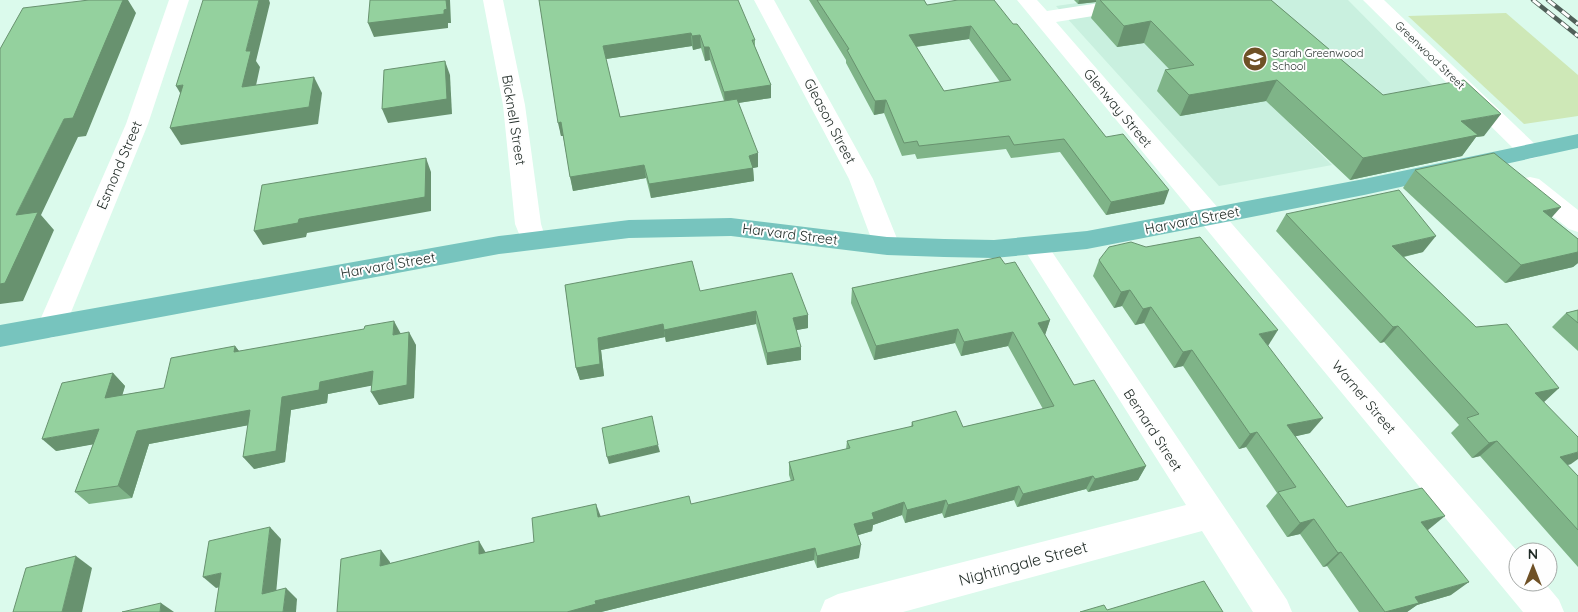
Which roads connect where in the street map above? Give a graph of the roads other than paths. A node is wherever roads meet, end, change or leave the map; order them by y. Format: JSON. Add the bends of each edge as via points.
{"nodes":[{"id":1,"x":179,"y":0,"type":"edge"},
{"id":2,"x":493,"y":0,"type":"edge"},
{"id":3,"x":764,"y":0,"type":"edge"},
{"id":4,"x":1026,"y":0,"type":"edge"},
{"id":5,"x":1156,"y":0,"type":"edge"},
{"id":6,"x":1373,"y":0,"type":"edge"},
{"id":7,"x":1042,"y":18,"type":"junction"},
{"id":8,"x":1578,"y":141,"type":"edge"},
{"id":9,"x":1530,"y":152,"type":"junction"},
{"id":10,"x":1496,"y":157,"type":"junction"},
{"id":11,"x":1211,"y":216,"type":"junction"},
{"id":12,"x":1578,"y":223,"type":"edge"},
{"id":13,"x":533,"y":240,"type":"junction"},
{"id":14,"x":887,"y":246,"type":"junction"},
{"id":15,"x":1035,"y":246,"type":"junction"},
{"id":16,"x":52,"y":327,"type":"junction"},
{"id":17,"x":0,"y":336,"type":"edge"},
{"id":18,"x":1209,"y":514,"type":"junction"},
{"id":19,"x":1508,"y":566,"type":"edge"},
{"id":20,"x":1529,"y":592,"type":"edge"},
{"id":21,"x":838,"y":612,"type":"edge"},
{"id":22,"x":1274,"y":612,"type":"edge"},
{"id":23,"x":1546,"y":612,"type":"edge"}],
"edges":[{"from":1,"to":16,"type":"street","name":"Esmond Street","via":[[137,124]]},
{"from":2,"to":13,"type":"street","name":"Bicknell Street","via":[[514,105],[528,224]]},
{"from":3,"to":14,"type":"street","name":"Gleason Street","via":[[861,179]]},
{"from":4,"to":7,"type":"street","name":"Glenway Street"},
{"from":5,"to":7,"type":"street"},
{"from":6,"to":9,"type":"street","name":"Greenwood Street"},
{"from":7,"to":11,"type":"street","name":"Glenway Street"},
{"from":8,"to":9,"type":"main road","name":"Harvard Street"},
{"from":9,"to":10,"type":"main road","name":"Harvard Street"},
{"from":10,"to":11,"type":"main road","name":"Harvard Street","via":[[1364,187]]},
{"from":10,"to":12,"type":"street"},
{"from":11,"to":15,"type":"main road","name":"Harvard Street","via":[[1087,240]]},
{"from":11,"to":19,"type":"street","name":"Warner Street"},
{"from":13,"to":14,"type":"main road","name":"Harvard Street","via":[[629,229],[732,227]]},
{"from":13,"to":16,"type":"main road","name":"Harvard Street"},
{"from":14,"to":15,"type":"main road","name":"Harvard Street","via":[[994,249]]},
{"from":15,"to":18,"type":"street","name":"Bernard Street"},
{"from":16,"to":17,"type":"main road","name":"Harvard Street"},
{"from":18,"to":21,"type":"street","name":"Nightingale Street"},
{"from":18,"to":22,"type":"street","name":"Bernard Street"},
{"from":20,"to":23,"type":"street"}]}
